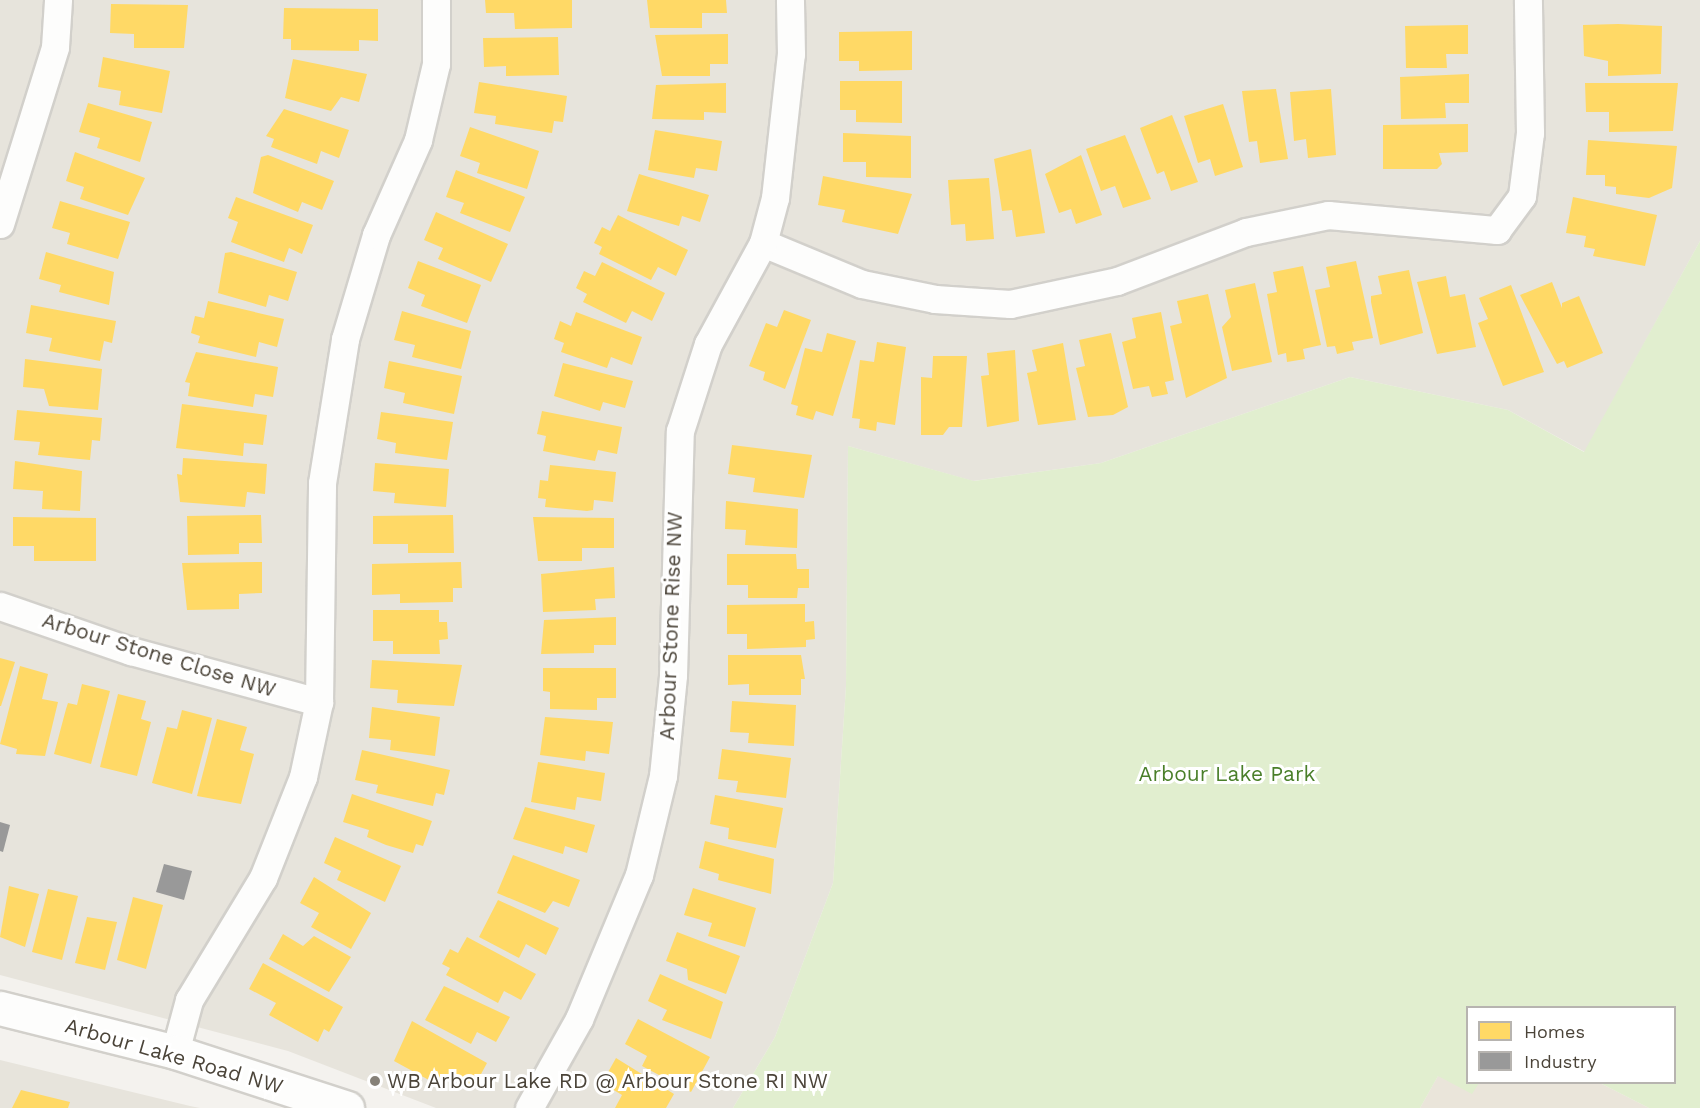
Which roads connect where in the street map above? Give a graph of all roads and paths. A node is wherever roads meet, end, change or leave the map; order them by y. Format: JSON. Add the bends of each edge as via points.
{"nodes":[{"id":1,"x":58,"y":0,"type":"edge"},
{"id":2,"x":436,"y":0,"type":"edge"},
{"id":3,"x":790,"y":0,"type":"edge"},
{"id":4,"x":1528,"y":0,"type":"edge"},
{"id":5,"x":0,"y":224,"type":"edge"},
{"id":6,"x":763,"y":243,"type":"junction"},
{"id":7,"x":0,"y":606,"type":"edge"},
{"id":8,"x":319,"y":702,"type":"junction"},
{"id":9,"x":0,"y":1008,"type":"edge"},
{"id":10,"x":175,"y":1052,"type":"junction"},
{"id":11,"x":347,"y":1108,"type":"edge"},
{"id":12,"x":529,"y":1108,"type":"edge"}],
"edges":[{"from":1,"to":5,"type":"street","via":[[54,47]]},
{"from":2,"to":8,"type":"street","via":[[436,64],[418,140],[376,235],[345,339],[322,483]]},
{"from":3,"to":6,"type":"street","name":"Arbour Stone Rise NW","via":[[791,54],[781,143]]},
{"from":4,"to":6,"type":"street","via":[[1530,133],[1522,196],[1497,230],[1328,215],[1246,232],[1117,280],[1010,303],[936,299],[862,284]]},
{"from":6,"to":12,"type":"street","name":"Arbour Stone Rise NW","via":[[708,344],[680,431],[673,675],[663,776],[639,875],[579,1019]]},
{"from":7,"to":8,"type":"street","name":"Arbour Stone Close NW","via":[[131,651]]},
{"from":8,"to":10,"type":"street","via":[[303,777],[263,878],[189,1000]]},
{"from":9,"to":10,"type":"street","name":"Arbour Lake Road NW"},
{"from":10,"to":11,"type":"street","name":"Arbour Lake Road NW"}]}
